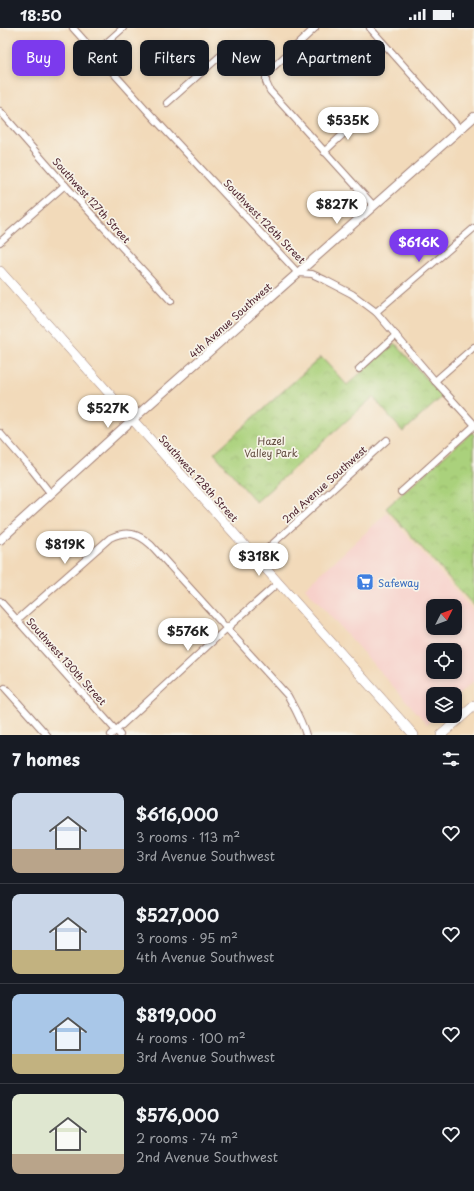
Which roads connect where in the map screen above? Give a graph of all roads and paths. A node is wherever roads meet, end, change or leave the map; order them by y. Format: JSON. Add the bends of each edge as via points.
{"nodes":[{"id":1,"x":73,"y":28,"type":"edge"},
{"id":2,"x":123,"y":28,"type":"edge"},
{"id":3,"x":315,"y":28,"type":"edge"},
{"id":4,"x":372,"y":29,"type":"edge"},
{"id":5,"x":84,"y":40,"type":"edge"},
{"id":6,"x":110,"y":40,"type":"edge"},
{"id":7,"x":217,"y":59,"type":"edge"},
{"id":8,"x":275,"y":66,"type":"edge"},
{"id":9,"x":116,"y":76,"type":"edge"},
{"id":10,"x":266,"y":76,"type":"edge"},
{"id":11,"x":167,"y":103,"type":"dead end"},
{"id":12,"x":0,"y":111,"type":"edge"},
{"id":13,"x":474,"y":117,"type":"edge"},
{"id":14,"x":366,"y":119,"type":"dead end"},
{"id":15,"x":460,"y":129,"type":"junction"},
{"id":16,"x":324,"y":152,"type":"junction"},
{"id":17,"x":65,"y":185,"type":"junction"},
{"id":18,"x":374,"y":206,"type":"junction"},
{"id":19,"x":474,"y":228,"type":"edge"},
{"id":20,"x":0,"y":242,"type":"edge"},
{"id":21,"x":0,"y":271,"type":"edge"},
{"id":22,"x":298,"y":273,"type":"junction"},
{"id":23,"x":170,"y":300,"type":"dead end"},
{"id":24,"x":376,"y":312,"type":"junction"},
{"id":25,"x":396,"y":336,"type":"junction"},
{"id":26,"x":474,"y":346,"type":"edge"},
{"id":27,"x":359,"y":369,"type":"dead end"},
{"id":28,"x":435,"y":381,"type":"junction"},
{"id":29,"x":133,"y":419,"type":"junction"},
{"id":30,"x":474,"y":425,"type":"edge"},
{"id":31,"x":0,"y":433,"type":"edge"},
{"id":32,"x":387,"y":440,"type":"dead end"},
{"id":33,"x":401,"y":492,"type":"dead end"},
{"id":34,"x":51,"y":494,"type":"junction"},
{"id":35,"x":0,"y":540,"type":"edge"},
{"id":36,"x":257,"y":558,"type":"junction"},
{"id":37,"x":278,"y":583,"type":"junction"},
{"id":38,"x":0,"y":601,"type":"edge"},
{"id":39,"x":17,"y":620,"type":"junction"},
{"id":40,"x":226,"y":628,"type":"junction"},
{"id":41,"x":5,"y":688,"type":"dead end"},
{"id":42,"x":474,"y":706,"type":"edge"},
{"id":43,"x":115,"y":733,"type":"edge"},
{"id":44,"x":47,"y":735,"type":"edge"},
{"id":45,"x":306,"y":735,"type":"edge"},
{"id":46,"x":414,"y":735,"type":"edge"},
{"id":47,"x":441,"y":735,"type":"edge"}],
"edges":[{"from":1,"to":5,"type":"street","name":"Southwest 126th Street"},
{"from":2,"to":6,"type":"street"},
{"from":3,"to":8,"type":"street"},
{"from":4,"to":15,"type":"street"},
{"from":7,"to":11,"type":"street"},
{"from":9,"to":22,"type":"street","name":"Southwest 126th Street"},
{"from":10,"to":16,"type":"street","via":[[270,91]]},
{"from":12,"to":17,"type":"street","name":"Southwest 127th Street"},
{"from":13,"to":15,"type":"street","name":"4th Avenue Southwest"},
{"from":14,"to":16,"type":"street","via":[[354,124]]},
{"from":15,"to":18,"type":"street","name":"4th Avenue Southwest"},
{"from":16,"to":18,"type":"street"},
{"from":17,"to":20,"type":"street"},
{"from":17,"to":23,"type":"street","name":"Southwest 127th Street"},
{"from":18,"to":22,"type":"street","name":"4th Avenue Southwest"},
{"from":19,"to":24,"type":"street"},
{"from":21,"to":29,"type":"main road","name":"Southwest 128th Street"},
{"from":22,"to":24,"type":"street","name":"Southwest 126th Street","via":[[312,274],[325,280],[352,294]]},
{"from":22,"to":29,"type":"street","name":"4th Avenue Southwest"},
{"from":24,"to":25,"type":"street","name":"Southwest 126th Street"},
{"from":25,"to":27,"type":"street"},
{"from":25,"to":28,"type":"street","name":"Southwest 126th Street"},
{"from":26,"to":28,"type":"street"},
{"from":28,"to":30,"type":"street","name":"Southwest 126th Street"},
{"from":29,"to":34,"type":"street","name":"4th Avenue Southwest"},
{"from":29,"to":36,"type":"main road","name":"Southwest 128th Street"},
{"from":30,"to":33,"type":"street"},
{"from":31,"to":34,"type":"street"},
{"from":32,"to":36,"type":"street","name":"2nd Avenue Southwest"},
{"from":34,"to":35,"type":"street","name":"4th Avenue Southwest"},
{"from":36,"to":37,"type":"main road","name":"Southwest 128th Street"},
{"from":37,"to":40,"type":"street"},
{"from":37,"to":46,"type":"main road","name":"Southwest 128th Street"},
{"from":38,"to":39,"type":"street","name":"Southwest 130th Street"},
{"from":39,"to":40,"type":"street","via":[[110,538],[125,533],[145,539]]},
{"from":39,"to":43,"type":"street","name":"Southwest 130th Street"},
{"from":40,"to":43,"type":"street"},
{"from":40,"to":45,"type":"street","via":[[288,696]]},
{"from":41,"to":44,"type":"street"},
{"from":42,"to":47,"type":"main road"}]}
